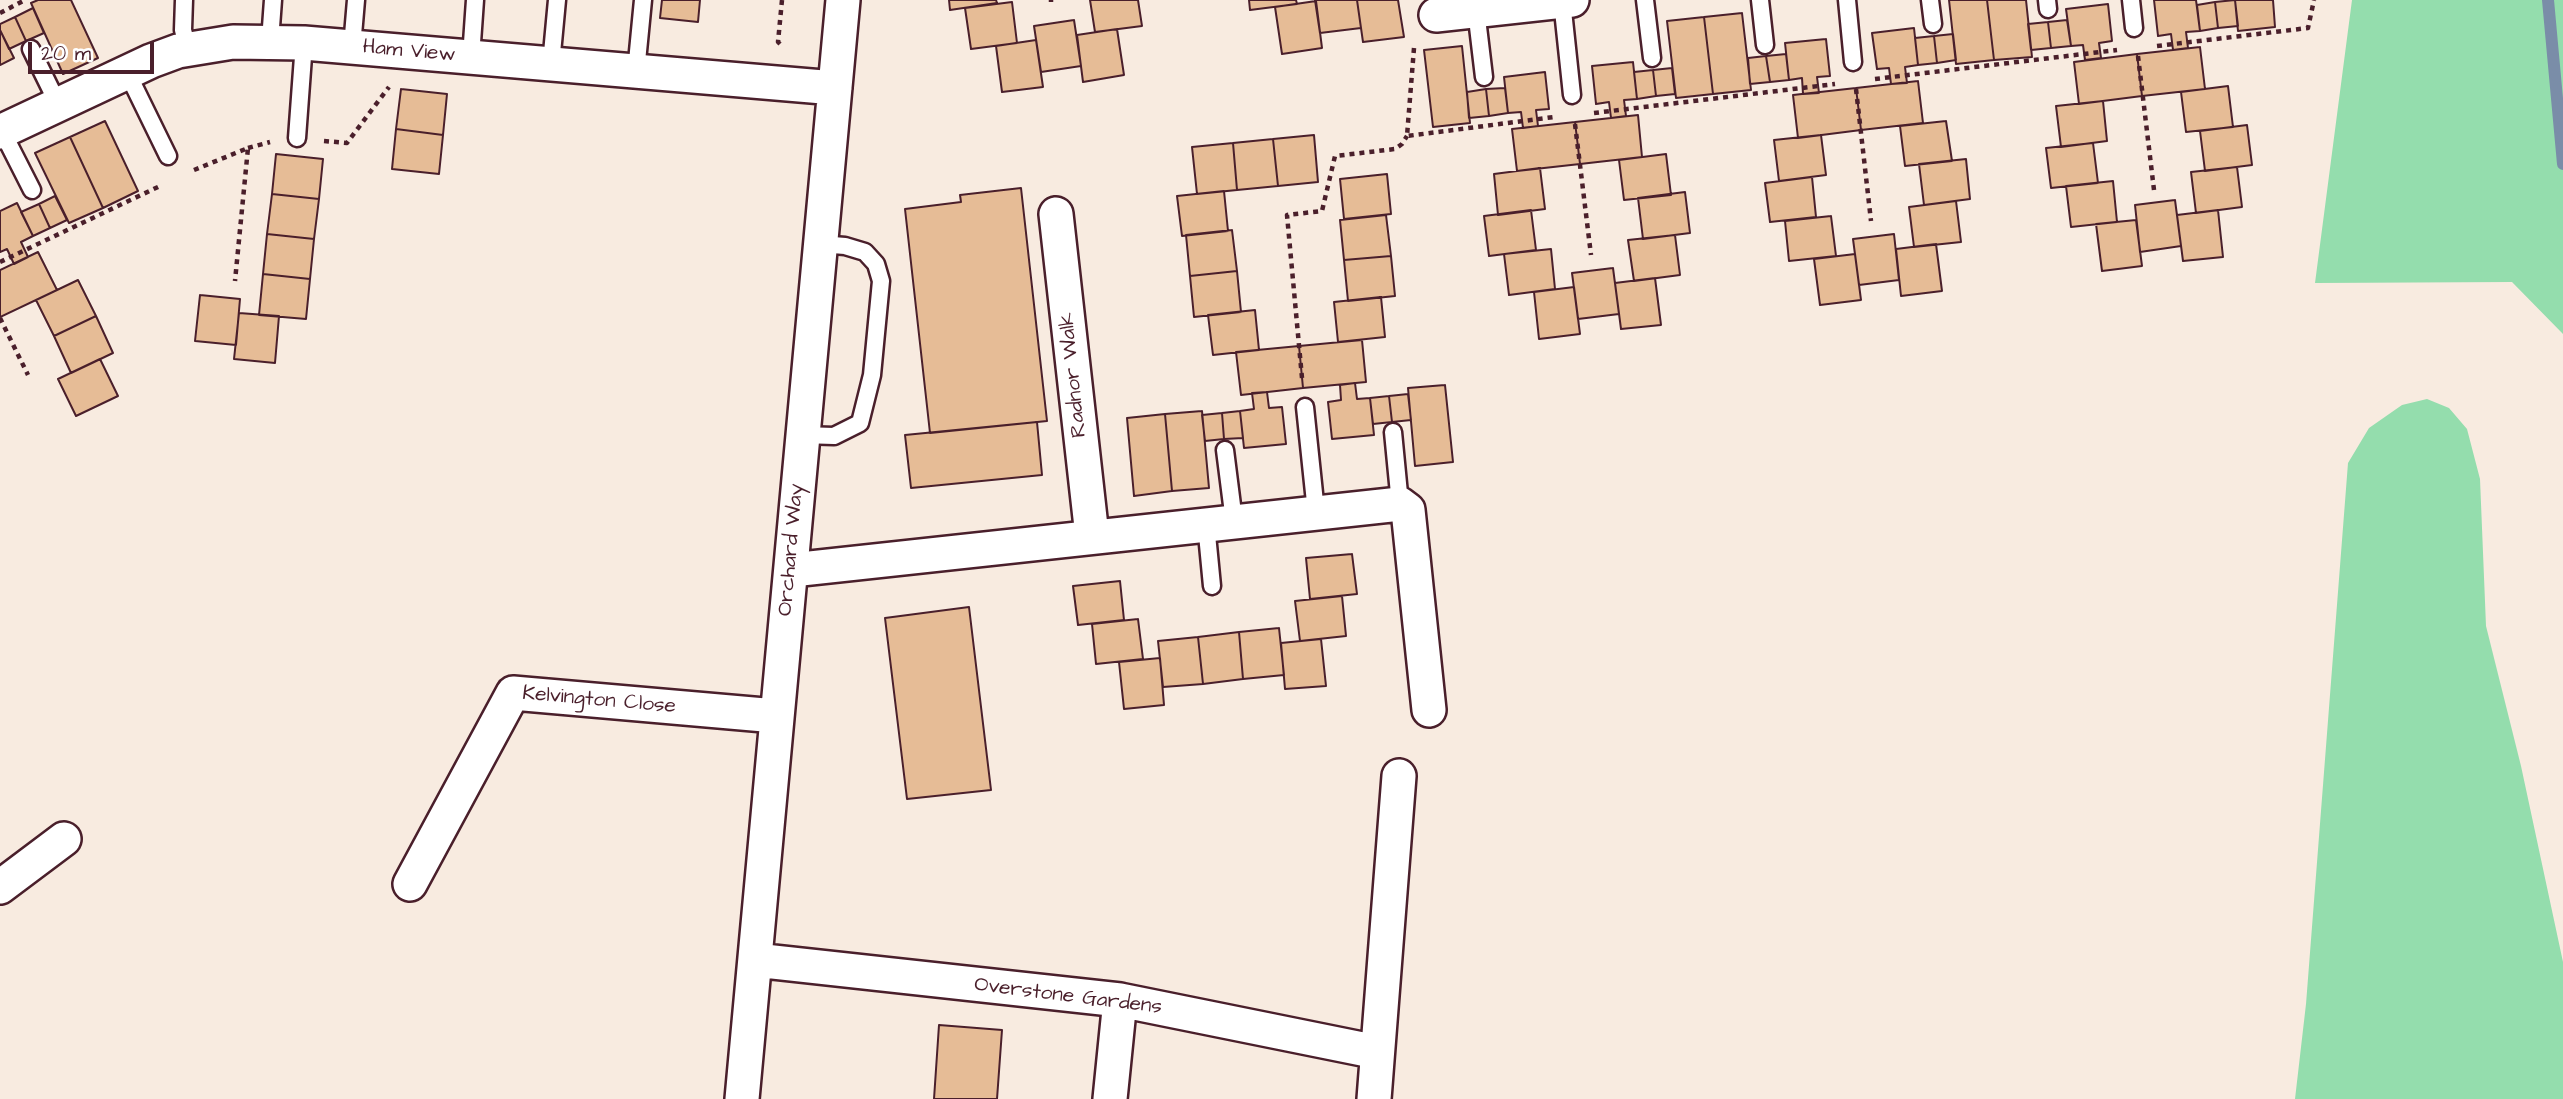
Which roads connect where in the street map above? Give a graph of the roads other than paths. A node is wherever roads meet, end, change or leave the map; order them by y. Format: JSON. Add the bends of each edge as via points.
{"nodes":[{"id":1,"x":184,"y":0,"type":"edge"},
{"id":2,"x":273,"y":0,"type":"edge"},
{"id":3,"x":356,"y":0,"type":"edge"},
{"id":4,"x":475,"y":0,"type":"edge"},
{"id":5,"x":557,"y":0,"type":"edge"},
{"id":6,"x":643,"y":0,"type":"edge"},
{"id":7,"x":843,"y":0,"type":"edge"},
{"id":8,"x":1645,"y":0,"type":"edge"},
{"id":9,"x":1760,"y":0,"type":"edge"},
{"id":10,"x":1847,"y":0,"type":"edge"},
{"id":11,"x":1930,"y":0,"type":"edge"},
{"id":12,"x":2131,"y":0,"type":"edge"},
{"id":13,"x":1567,"y":1,"type":"edge"},
{"id":14,"x":1476,"y":10,"type":"junction"},
{"id":15,"x":1436,"y":15,"type":"road end"},
{"id":16,"x":1933,"y":24,"type":"dead end"},
{"id":17,"x":2134,"y":28,"type":"dead end"},
{"id":18,"x":270,"y":41,"type":"junction"},
{"id":19,"x":304,"y":43,"type":"junction"},
{"id":20,"x":1765,"y":45,"type":"dead end"},
{"id":21,"x":352,"y":47,"type":"junction"},
{"id":22,"x":32,"y":49,"type":"dead end"},
{"id":23,"x":188,"y":49,"type":"junction"},
{"id":24,"x":471,"y":57,"type":"junction"},
{"id":25,"x":1652,"y":58,"type":"dead end"},
{"id":26,"x":1853,"y":62,"type":"dead end"},
{"id":27,"x":551,"y":64,"type":"junction"},
{"id":28,"x":127,"y":72,"type":"junction"},
{"id":29,"x":636,"y":72,"type":"junction"},
{"id":30,"x":1484,"y":78,"type":"dead end"},
{"id":31,"x":835,"y":88,"type":"junction"},
{"id":32,"x":1572,"y":95,"type":"dead end"},
{"id":33,"x":58,"y":104,"type":"junction"},
{"id":34,"x":1,"y":132,"type":"edge"},
{"id":35,"x":296,"y":138,"type":"road end"},
{"id":36,"x":168,"y":156,"type":"dead end"},
{"id":37,"x":32,"y":190,"type":"dead end"},
{"id":38,"x":1056,"y":214,"type":"dead end"},
{"id":39,"x":820,"y":244,"type":"junction"},
{"id":40,"x":1305,"y":407,"type":"dead end"},
{"id":41,"x":1393,"y":432,"type":"dead end"},
{"id":42,"x":802,"y":435,"type":"junction"},
{"id":43,"x":1225,"y":450,"type":"dead end"},
{"id":44,"x":1404,"y":507,"type":"junction"},
{"id":45,"x":1316,"y":512,"type":"junction"},
{"id":46,"x":1220,"y":522,"type":"junction"},
{"id":47,"x":1092,"y":536,"type":"junction"},
{"id":48,"x":792,"y":569,"type":"junction"},
{"id":49,"x":1212,"y":586,"type":"dead end"},
{"id":50,"x":1429,"y":710,"type":"dead end"},
{"id":51,"x":776,"y":716,"type":"junction"},
{"id":52,"x":1399,"y":776,"type":"dead end"},
{"id":53,"x":64,"y":839,"type":"dead end"},
{"id":54,"x":410,"y":884,"type":"dead end"},
{"id":55,"x":0,"y":887,"type":"edge"},
{"id":56,"x":755,"y":960,"type":"junction"},
{"id":57,"x":1121,"y":1000,"type":"junction"},
{"id":58,"x":1377,"y":1052,"type":"junction"},
{"id":59,"x":742,"y":1099,"type":"edge"},
{"id":60,"x":1110,"y":1099,"type":"edge"},
{"id":61,"x":1374,"y":1099,"type":"edge"}],
"edges":[{"from":1,"to":23,"type":"lane"},
{"from":2,"to":18,"type":"lane"},
{"from":3,"to":21,"type":"lane"},
{"from":4,"to":24,"type":"lane"},
{"from":5,"to":27,"type":"lane"},
{"from":6,"to":29,"type":"lane"},
{"from":7,"to":31,"type":"street","name":"Orchard Way"},
{"from":8,"to":25,"type":"lane"},
{"from":9,"to":20,"type":"lane"},
{"from":10,"to":26,"type":"lane"},
{"from":11,"to":16,"type":"lane"},
{"from":12,"to":17,"type":"lane"},
{"from":13,"to":14,"type":"street"},
{"from":13,"to":32,"type":"lane"},
{"from":14,"to":15,"type":"street"},
{"from":14,"to":30,"type":"lane"},
{"from":18,"to":19,"type":"street","name":"Ham View"},
{"from":18,"to":23,"type":"street","name":"Ham View"},
{"from":19,"to":21,"type":"street","name":"Ham View"},
{"from":19,"to":35,"type":"lane"},
{"from":21,"to":24,"type":"street","name":"Ham View"},
{"from":22,"to":33,"type":"lane"},
{"from":23,"to":28,"type":"street","name":"Ham View"},
{"from":24,"to":27,"type":"street","name":"Ham View"},
{"from":27,"to":29,"type":"street","name":"Ham View"},
{"from":28,"to":33,"type":"street","name":"Ham View"},
{"from":28,"to":36,"type":"lane"},
{"from":29,"to":31,"type":"street","name":"Ham View"},
{"from":31,"to":39,"type":"street","name":"Orchard Way"},
{"from":33,"to":34,"type":"street","name":"Ham View"},
{"from":34,"to":37,"type":"lane"},
{"from":38,"to":47,"type":"street","name":"Radnor Walk"},
{"from":39,"to":42,"type":"street","name":"Orchard Way"},
{"from":39,"to":42,"type":"lane","via":[[864,252],[876,264],[881,281],[872,375],[860,423],[834,436]]},
{"from":40,"to":45,"type":"lane"},
{"from":41,"to":44,"type":"lane"},
{"from":42,"to":48,"type":"street","name":"Orchard Way"},
{"from":43,"to":46,"type":"lane"},
{"from":44,"to":45,"type":"street"},
{"from":44,"to":50,"type":"street"},
{"from":45,"to":46,"type":"street"},
{"from":46,"to":47,"type":"street"},
{"from":46,"to":49,"type":"lane"},
{"from":47,"to":48,"type":"street"},
{"from":48,"to":51,"type":"street","name":"Orchard Way"},
{"from":51,"to":54,"type":"street","name":"Kelvington Close","via":[[513,693]]},
{"from":51,"to":56,"type":"street","name":"Orchard Way"},
{"from":52,"to":58,"type":"street"},
{"from":53,"to":55,"type":"street"},
{"from":56,"to":57,"type":"street","name":"Overstone Gardens"},
{"from":56,"to":59,"type":"street","name":"Orchard Way"},
{"from":57,"to":58,"type":"street","name":"Overstone Gardens"},
{"from":57,"to":60,"type":"street"},
{"from":58,"to":61,"type":"street"}]}
